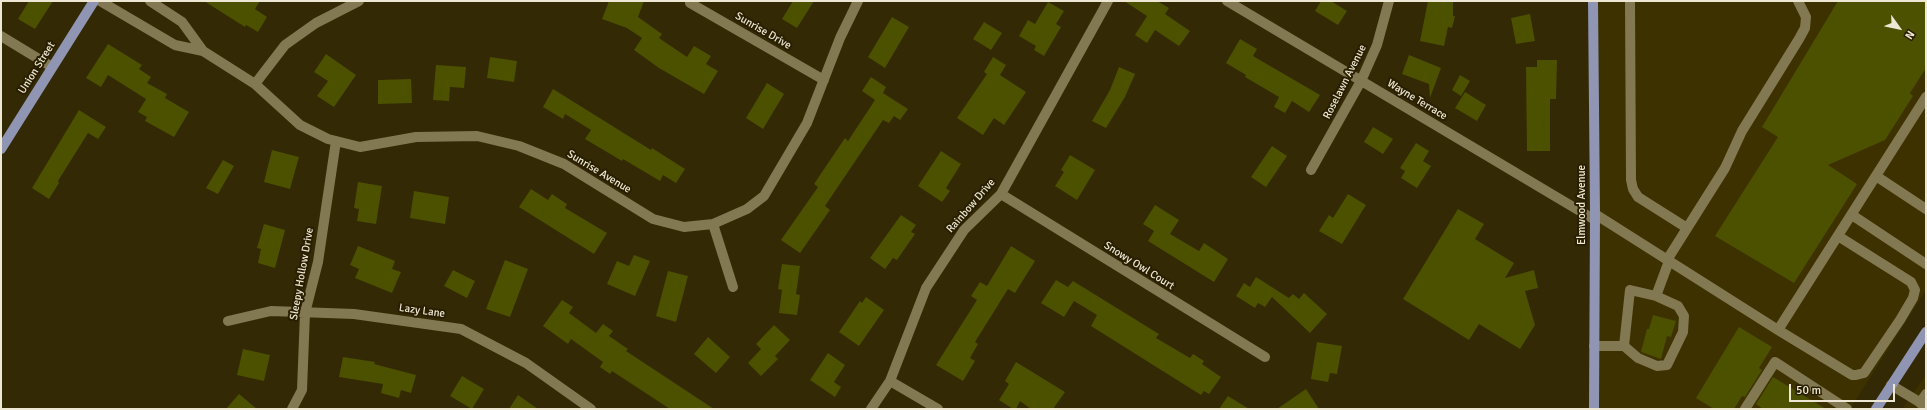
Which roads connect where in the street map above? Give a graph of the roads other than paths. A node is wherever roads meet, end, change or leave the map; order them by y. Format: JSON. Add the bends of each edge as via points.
{"nodes":[{"id":1,"x":94,"y":1,"type":"edge"},
{"id":2,"x":100,"y":1,"type":"edge"},
{"id":3,"x":150,"y":1,"type":"edge"},
{"id":4,"x":359,"y":1,"type":"edge"},
{"id":5,"x":858,"y":1,"type":"edge"},
{"id":6,"x":1108,"y":1,"type":"edge"},
{"id":7,"x":1227,"y":1,"type":"edge"},
{"id":8,"x":1389,"y":1,"type":"edge"},
{"id":9,"x":1592,"y":1,"type":"edge"},
{"id":10,"x":1630,"y":1,"type":"edge"},
{"id":11,"x":1798,"y":1,"type":"edge"},
{"id":12,"x":690,"y":3,"type":"dead end"},
{"id":13,"x":1,"y":36,"type":"edge"},
{"id":14,"x":203,"y":51,"type":"junction"},
{"id":15,"x":52,"y":67,"type":"junction"},
{"id":16,"x":824,"y":80,"type":"junction"},
{"id":17,"x":1361,"y":81,"type":"junction"},
{"id":18,"x":255,"y":84,"type":"junction"},
{"id":19,"x":1926,"y":97,"type":"edge"},
{"id":20,"x":336,"y":141,"type":"junction"},
{"id":21,"x":1,"y":149,"type":"edge"},
{"id":22,"x":1311,"y":170,"type":"dead end"},
{"id":23,"x":1876,"y":176,"type":"junction"},
{"id":24,"x":1001,"y":194,"type":"junction"},
{"id":25,"x":1926,"y":210,"type":"edge"},
{"id":26,"x":1852,"y":214,"type":"junction"},
{"id":27,"x":1595,"y":217,"type":"junction"},
{"id":28,"x":713,"y":224,"type":"junction"},
{"id":29,"x":1687,"y":228,"type":"junction"},
{"id":30,"x":1838,"y":236,"type":"junction"},
{"id":31,"x":1668,"y":261,"type":"junction"},
{"id":32,"x":1926,"y":264,"type":"edge"},
{"id":33,"x":733,"y":287,"type":"dead end"},
{"id":34,"x":1656,"y":296,"type":"junction"},
{"id":35,"x":305,"y":313,"type":"junction"},
{"id":36,"x":228,"y":321,"type":"dead end"},
{"id":37,"x":1778,"y":330,"type":"junction"},
{"id":38,"x":1924,"y":337,"type":"edge"},
{"id":39,"x":1594,"y":346,"type":"junction"},
{"id":40,"x":1624,"y":346,"type":"junction"},
{"id":41,"x":1265,"y":357,"type":"dead end"},
{"id":42,"x":890,"y":381,"type":"junction"},
{"id":43,"x":1891,"y":385,"type":"junction"},
{"id":44,"x":1926,"y":394,"type":"edge"},
{"id":45,"x":1923,"y":404,"type":"edge"},
{"id":46,"x":292,"y":409,"type":"edge"},
{"id":47,"x":591,"y":409,"type":"edge"},
{"id":48,"x":871,"y":409,"type":"edge"},
{"id":49,"x":938,"y":409,"type":"edge"},
{"id":50,"x":1594,"y":409,"type":"edge"},
{"id":51,"x":1746,"y":409,"type":"edge"},
{"id":52,"x":1847,"y":409,"type":"edge"},
{"id":53,"x":1876,"y":409,"type":"edge"}],
"edges":[{"from":1,"to":15,"type":"main road","name":"Union Street"},
{"from":2,"to":14,"type":"street","name":"Sunrise Avenue","via":[[175,45]]},
{"from":3,"to":14,"type":"street","name":"Sunrise Avenue","via":[[182,22]]},
{"from":4,"to":18,"type":"street","via":[[316,23],[285,45]]},
{"from":5,"to":16,"type":"street","name":"Sunrise Avenue"},
{"from":6,"to":24,"type":"street","name":"Rainbow Drive"},
{"from":7,"to":17,"type":"street","name":"Wayne Terrace"},
{"from":8,"to":17,"type":"street","name":"Roselawn Avenue","via":[[1377,45]]},
{"from":9,"to":27,"type":"main road","name":"Elmwood Avenue"},
{"from":10,"to":29,"type":"street","via":[[1633,189],[1638,197]]},
{"from":11,"to":29,"type":"street","via":[[1806,16],[1805,28],[1742,131],[1725,168]]},
{"from":12,"to":16,"type":"street","name":"Sunrise Drive"},
{"from":13,"to":15,"type":"street"},
{"from":14,"to":18,"type":"street","name":"Sunrise Avenue"},
{"from":15,"to":21,"type":"main road","name":"Union Street"},
{"from":16,"to":28,"type":"street","name":"Sunrise Avenue","via":[[807,123],[764,196],[747,209]]},
{"from":17,"to":22,"type":"street","name":"Roselawn Avenue"},
{"from":17,"to":27,"type":"street","name":"Wayne Terrace"},
{"from":18,"to":20,"type":"street","name":"Sunrise Avenue","via":[[300,125]]},
{"from":19,"to":23,"type":"street"},
{"from":20,"to":28,"type":"street","name":"Sunrise Avenue","via":[[360,147],[416,138],[477,136],[519,146],[564,164],[653,219],[684,227]]},
{"from":20,"to":35,"type":"street","name":"Sleepy Hollow Drive","via":[[318,262]]},
{"from":23,"to":25,"type":"street"},
{"from":23,"to":26,"type":"street"},
{"from":24,"to":41,"type":"street","name":"Snowy Owl Court"},
{"from":24,"to":42,"type":"street","name":"Rainbow Drive","via":[[964,230],[926,288]]},
{"from":26,"to":30,"type":"street"},
{"from":26,"to":32,"type":"street"},
{"from":27,"to":31,"type":"street","name":"Wayne Terrace"},
{"from":27,"to":39,"type":"main road","name":"Elmwood Avenue"},
{"from":28,"to":33,"type":"street"},
{"from":29,"to":31,"type":"street"},
{"from":30,"to":37,"type":"street"},
{"from":30,"to":37,"type":"street","name":"Wayne Terrace","via":[[1911,282],[1915,290],[1913,298],[1900,320],[1864,373],[1856,375]]},
{"from":31,"to":34,"type":"street"},
{"from":31,"to":37,"type":"street","name":"Wayne Terrace"},
{"from":34,"to":40,"type":"street","via":[[1630,290]]},
{"from":34,"to":40,"type":"street","via":[[1678,306],[1684,316],[1683,332],[1667,365],[1657,366],[1638,358]]},
{"from":35,"to":36,"type":"street","name":"Lazy Lane","via":[[271,311]]},
{"from":35,"to":46,"type":"street","name":"Sleepy Hollow Drive","via":[[302,390]]},
{"from":35,"to":47,"type":"street","name":"Lazy Lane","via":[[354,314],[460,329],[526,363]]},
{"from":38,"to":43,"type":"main road"},
{"from":39,"to":40,"type":"street"},
{"from":39,"to":50,"type":"main road","name":"Elmwood Avenue"},
{"from":42,"to":48,"type":"street","name":"Rainbow Drive"},
{"from":42,"to":49,"type":"street"},
{"from":43,"to":45,"type":"street"},
{"from":43,"to":53,"type":"main road"},
{"from":44,"to":45,"type":"street"},
{"from":51,"to":52,"type":"street","via":[[1775,362]]}]}
